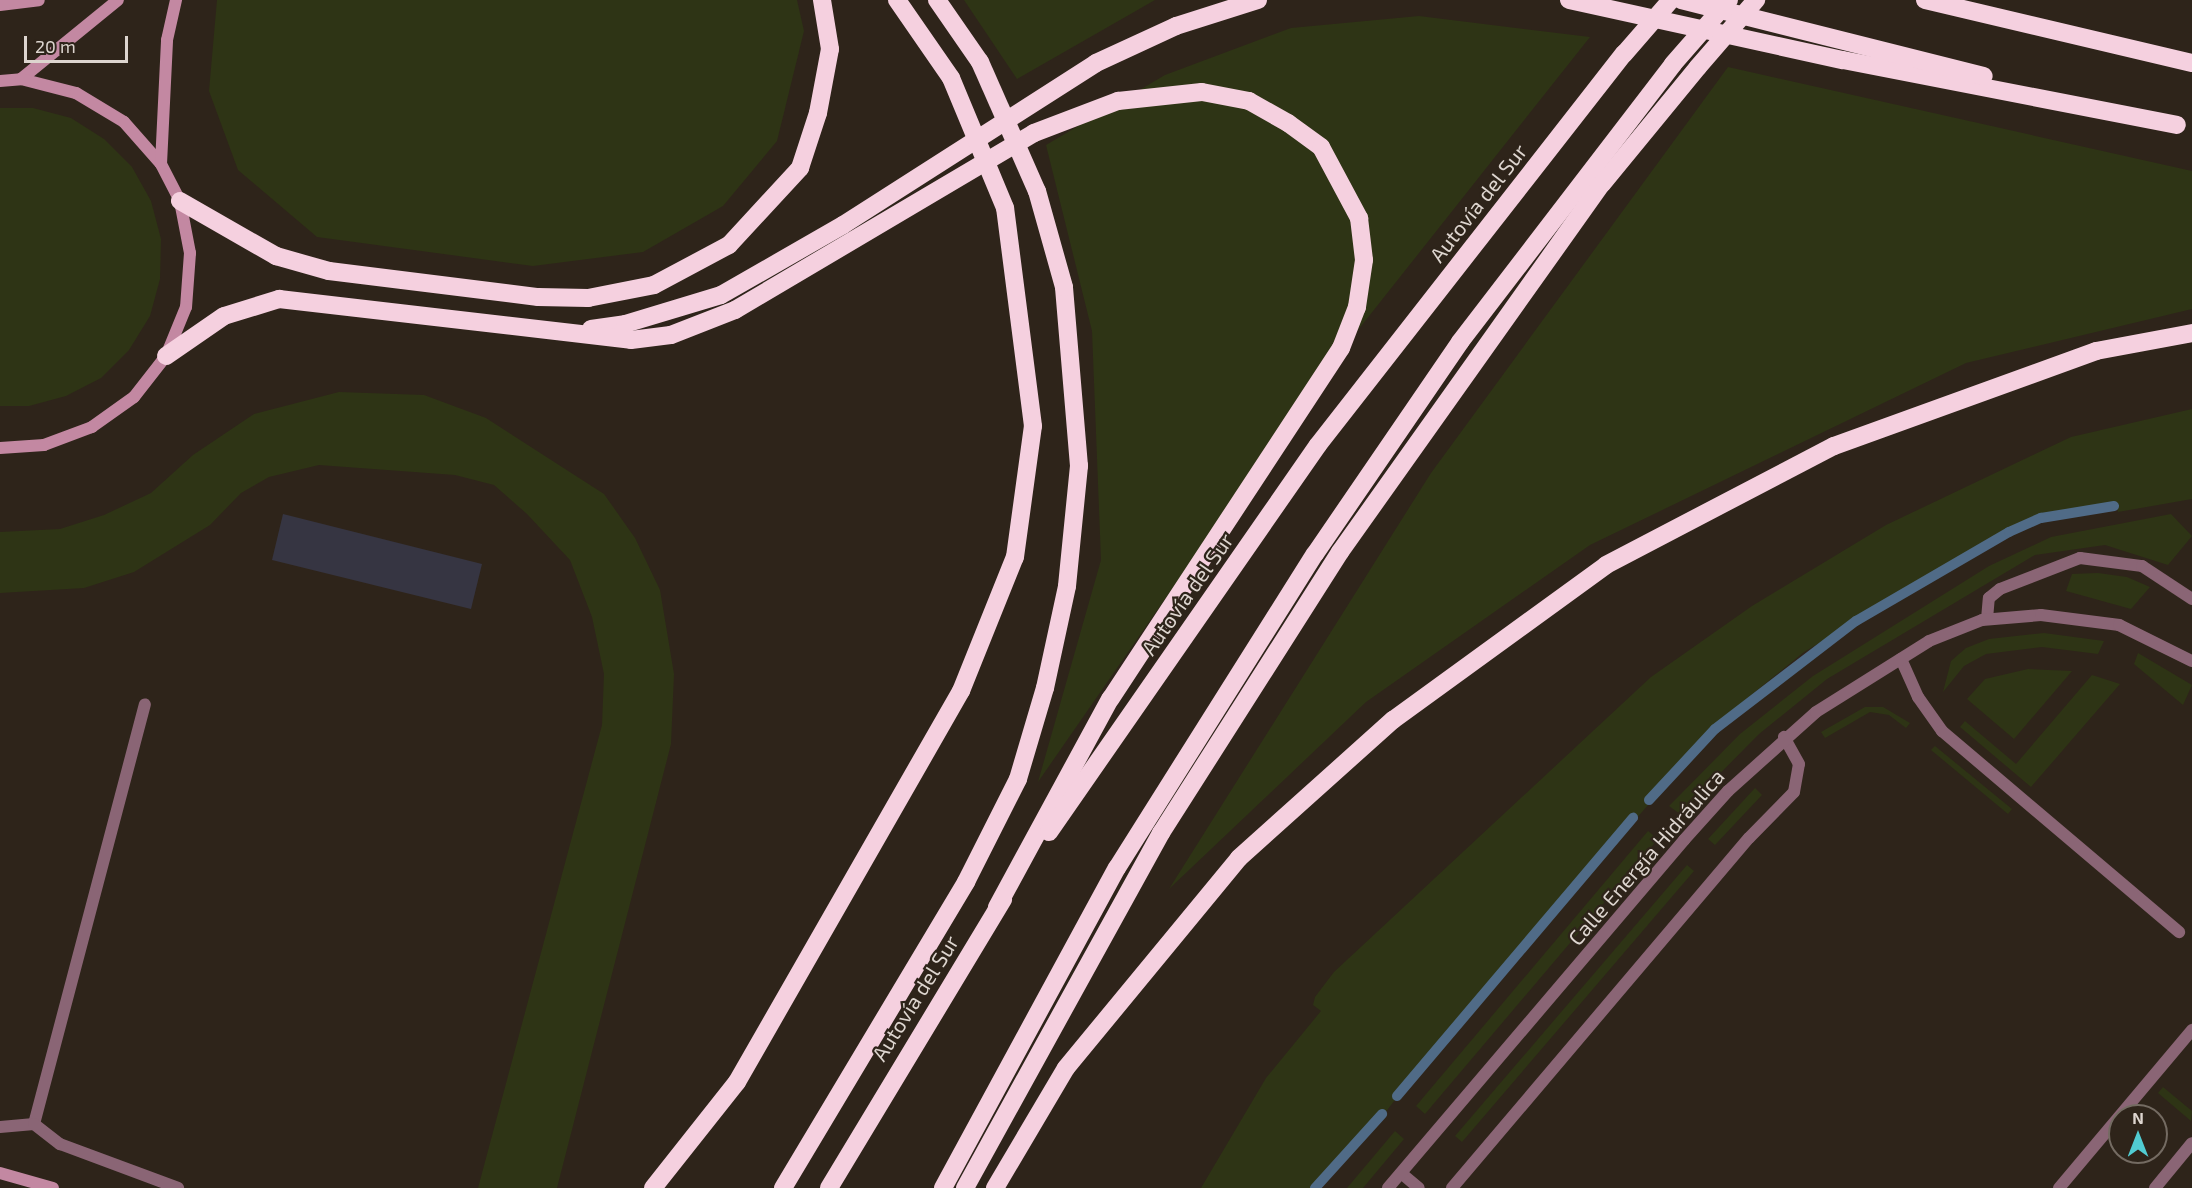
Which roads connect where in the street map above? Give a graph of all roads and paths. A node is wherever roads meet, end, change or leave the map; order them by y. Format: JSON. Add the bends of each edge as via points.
{"nodes":[{"id":1,"x":39,"y":0,"type":"edge"},
{"id":2,"x":118,"y":0,"type":"edge"},
{"id":3,"x":176,"y":0,"type":"edge"},
{"id":4,"x":822,"y":0,"type":"edge"},
{"id":5,"x":897,"y":0,"type":"edge"},
{"id":6,"x":937,"y":0,"type":"edge"},
{"id":7,"x":1257,"y":0,"type":"edge"},
{"id":8,"x":1569,"y":0,"type":"edge"},
{"id":9,"x":1671,"y":0,"type":"edge"},
{"id":10,"x":1681,"y":0,"type":"edge"},
{"id":11,"x":1729,"y":0,"type":"edge"},
{"id":12,"x":1756,"y":0,"type":"edge"},
{"id":13,"x":1924,"y":0,"type":"edge"},
{"id":14,"x":0,"y":5,"type":"edge"},
{"id":15,"x":2192,"y":63,"type":"edge"},
{"id":16,"x":21,"y":79,"type":"junction"},
{"id":17,"x":0,"y":81,"type":"edge"},
{"id":18,"x":2185,"y":126,"type":"edge"},
{"id":19,"x":162,"y":164,"type":"junction"},
{"id":20,"x":180,"y":201,"type":"junction"},
{"id":21,"x":563,"y":332,"type":"junction"},
{"id":22,"x":2192,"y":333,"type":"edge"},
{"id":23,"x":166,"y":356,"type":"junction"},
{"id":24,"x":0,"y":448,"type":"edge"},
{"id":25,"x":2192,"y":598,"type":"edge"},
{"id":26,"x":1987,"y":619,"type":"junction"},
{"id":27,"x":1901,"y":658,"type":"junction"},
{"id":28,"x":2192,"y":661,"type":"edge"},
{"id":29,"x":145,"y":704,"type":"dead end"},
{"id":30,"x":1784,"y":737,"type":"junction"},
{"id":31,"x":997,"y":907,"type":"junction"},
{"id":32,"x":2179,"y":932,"type":"dead end"},
{"id":33,"x":2192,"y":1030,"type":"edge"},
{"id":34,"x":34,"y":1124,"type":"junction"},
{"id":35,"x":0,"y":1127,"type":"edge"},
{"id":36,"x":2192,"y":1143,"type":"edge"},
{"id":37,"x":0,"y":1173,"type":"edge"},
{"id":38,"x":1401,"y":1173,"type":"junction"},
{"id":39,"x":53,"y":1188,"type":"edge"},
{"id":40,"x":178,"y":1188,"type":"edge"},
{"id":41,"x":653,"y":1188,"type":"edge"},
{"id":42,"x":783,"y":1188,"type":"edge"},
{"id":43,"x":829,"y":1188,"type":"edge"},
{"id":44,"x":943,"y":1188,"type":"edge"},
{"id":45,"x":965,"y":1188,"type":"edge"},
{"id":46,"x":995,"y":1188,"type":"edge"},
{"id":47,"x":1388,"y":1188,"type":"edge"},
{"id":48,"x":1419,"y":1188,"type":"edge"},
{"id":49,"x":1452,"y":1188,"type":"edge"},
{"id":50,"x":2059,"y":1188,"type":"edge"},
{"id":51,"x":2154,"y":1188,"type":"edge"}],
"edges":[{"from":1,"to":14,"type":"main road"},
{"from":2,"to":16,"type":"main road"},
{"from":3,"to":19,"type":"main road","via":[[166,40]]},
{"from":4,"to":20,"type":"highway","via":[[830,49],[818,112],[800,168],[729,245],[654,285],[588,298],[538,297],[329,270],[276,256]]},
{"from":5,"to":41,"type":"highway","bridge":true,"via":[[951,78],[1005,208],[1033,426],[1015,557],[955,701],[737,1082]]},
{"from":6,"to":42,"type":"highway","bridge":true,"via":[[980,62],[1038,191],[1064,287],[1079,466],[1067,586],[1045,688],[1018,779],[966,882]]},
{"from":7,"to":21,"type":"highway","via":[[1176,26],[1096,63],[1011,112],[843,225],[721,295],[625,324]]},
{"from":8,"to":18,"type":"highway","via":[[1843,60]]},
{"from":9,"to":31,"type":"highway","name":"Autovía del Sur","bridge":true,"via":[[1624,54],[1318,444]]},
{"from":10,"to":18,"type":"highway"},
{"from":11,"to":44,"type":"highway","bridge":true,"via":[[1673,64],[1460,342],[1315,554],[1118,868]]},
{"from":12,"to":45,"type":"highway","bridge":true,"via":[[1602,184],[1340,552],[1161,833]]},
{"from":13,"to":15,"type":"highway"},
{"from":16,"to":17,"type":"main road"},
{"from":16,"to":19,"type":"main road","via":[[76,93],[124,122]]},
{"from":19,"to":20,"type":"main road"},
{"from":20,"to":23,"type":"main road","via":[[190,253],[186,307]]},
{"from":21,"to":23,"type":"highway","via":[[279,299],[224,316]]},
{"from":21,"to":31,"type":"highway","via":[[631,340],[670,335],[735,310],[1034,133],[1118,100],[1202,92],[1249,101],[1321,147],[1359,218],[1364,260],[1357,307],[1341,348],[1110,699]]},
{"from":22,"to":46,"type":"highway","via":[[2096,351],[1834,446],[1605,565],[1393,720],[1239,858],[1066,1068]]},
{"from":23,"to":24,"type":"main road","via":[[134,397],[92,427],[44,445]]},
{"from":25,"to":26,"type":"street","via":[[2142,566],[2080,558],[2000,589],[1989,598]]},
{"from":26,"to":27,"type":"street","name":"Calle Energía Hidráulica","via":[[1960,624]]},
{"from":26,"to":28,"type":"street","name":"Calle Energía Hidráulica","via":[[2042,615],[2119,625]]},
{"from":27,"to":30,"type":"street","name":"Calle Energía Hidráulica"},
{"from":27,"to":32,"type":"street","via":[[1918,697],[1942,731]]},
{"from":29,"to":34,"type":"street"},
{"from":30,"to":38,"type":"street","name":"Calle Energía Hidráulica","via":[[1684,840]]},
{"from":30,"to":49,"type":"street","via":[[1800,774],[1780,809],[1749,838]]},
{"from":31,"to":43,"type":"highway","name":"Autovía del Sur"},
{"from":33,"to":50,"type":"street"},
{"from":34,"to":35,"type":"street"},
{"from":34,"to":40,"type":"street","via":[[60,1144]]},
{"from":36,"to":51,"type":"street"},
{"from":37,"to":39,"type":"main road"},
{"from":38,"to":47,"type":"street","name":"Calle Energía Hidráulica"},
{"from":38,"to":48,"type":"street"}]}
